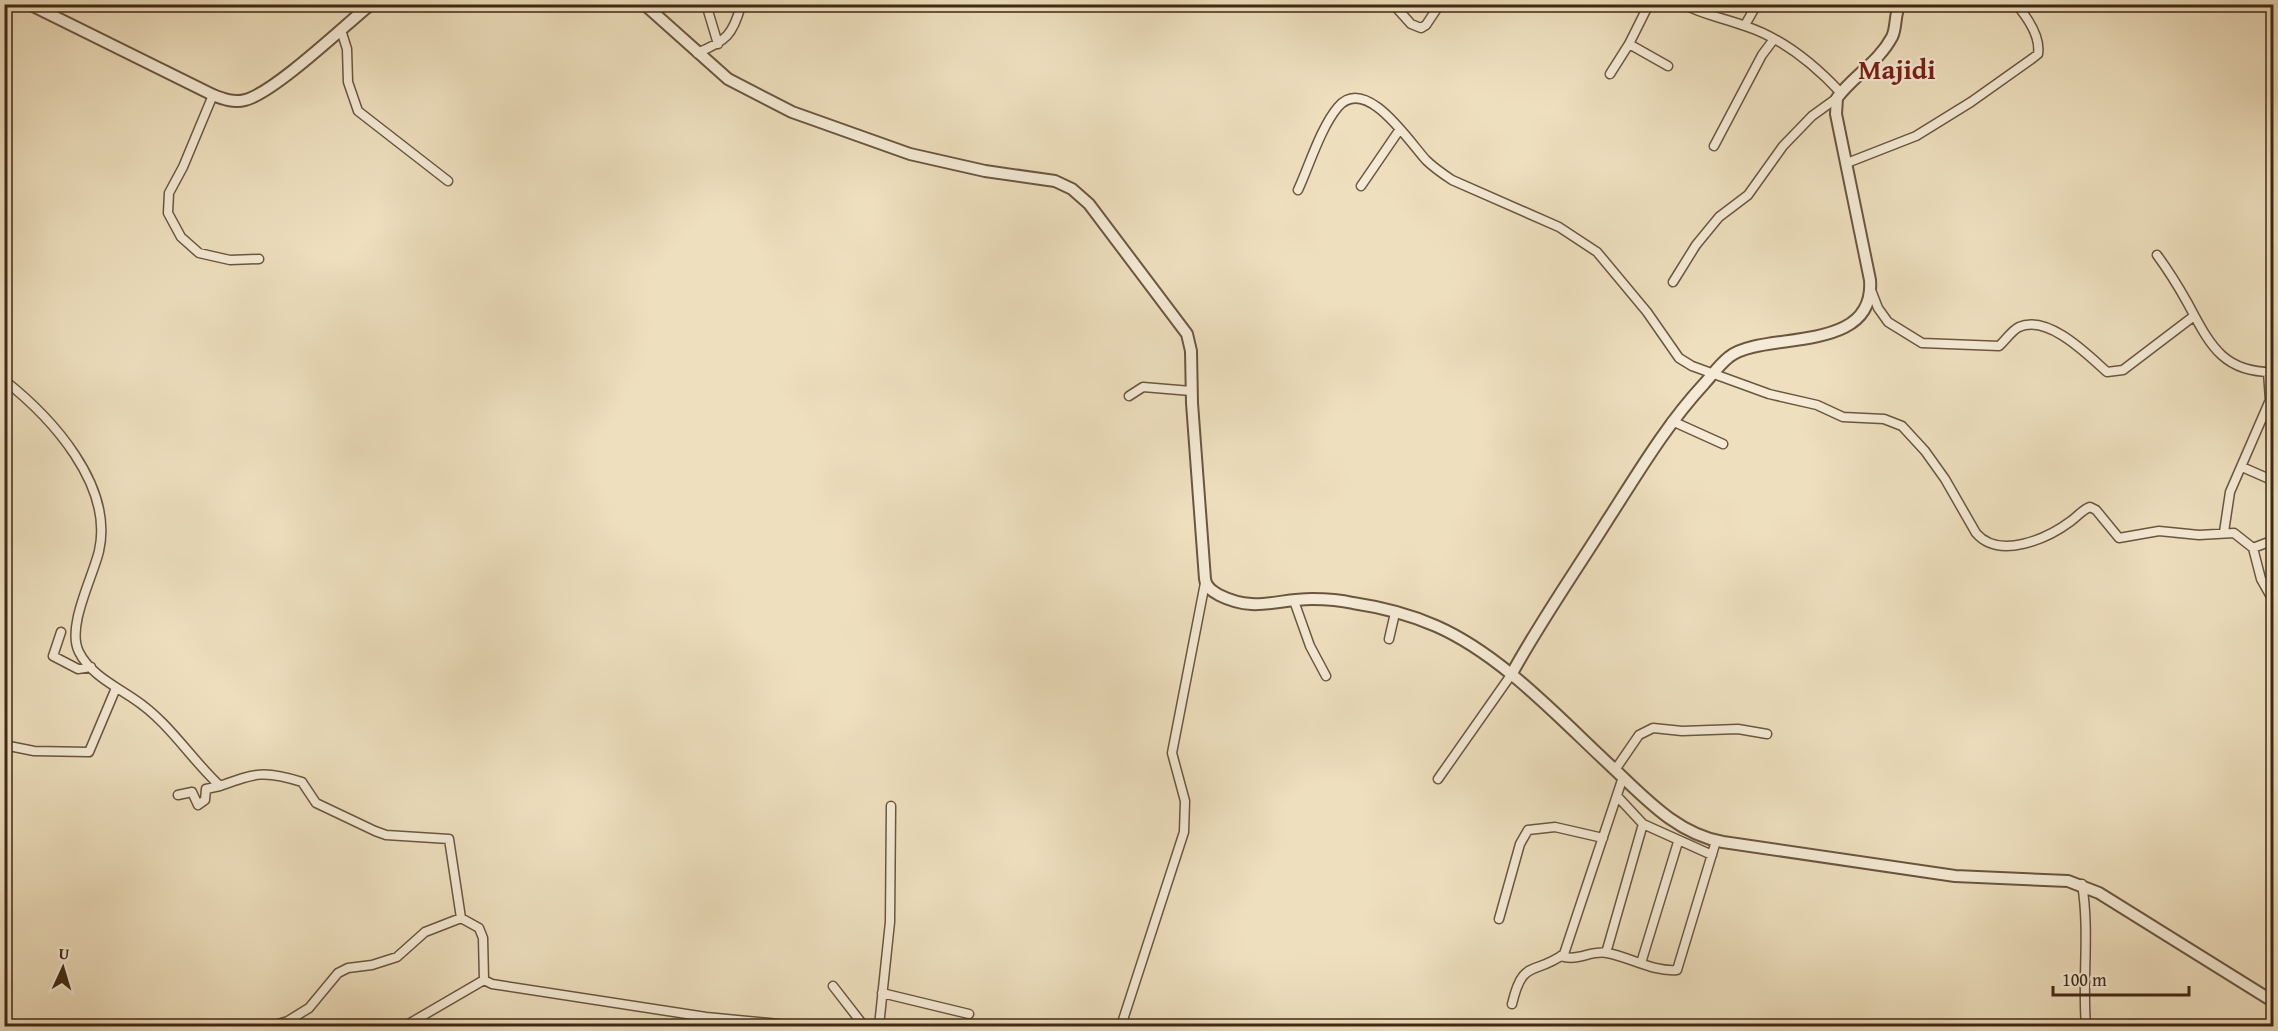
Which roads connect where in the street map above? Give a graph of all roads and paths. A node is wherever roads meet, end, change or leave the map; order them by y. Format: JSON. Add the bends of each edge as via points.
{"nodes":[{"id":1,"x":29,"y":4,"type":"edge"},
{"id":2,"x":371,"y":4,"type":"edge"},
{"id":3,"x":644,"y":4,"type":"edge"},
{"id":4,"x":706,"y":4,"type":"edge"},
{"id":5,"x":741,"y":4,"type":"edge"},
{"id":6,"x":1393,"y":4,"type":"edge"},
{"id":7,"x":1440,"y":4,"type":"edge"},
{"id":8,"x":1649,"y":4,"type":"edge"},
{"id":9,"x":1683,"y":4,"type":"edge"},
{"id":10,"x":1757,"y":4,"type":"edge"},
{"id":11,"x":2016,"y":4,"type":"edge"},
{"id":12,"x":1898,"y":8,"type":"edge"},
{"id":13,"x":1745,"y":25,"type":"junction"},
{"id":14,"x":341,"y":30,"type":"junction"},
{"id":15,"x":1774,"y":39,"type":"junction"},
{"id":16,"x":718,"y":44,"type":"junction"},
{"id":17,"x":1629,"y":44,"type":"junction"},
{"id":18,"x":697,"y":53,"type":"junction"},
{"id":19,"x":1668,"y":66,"type":"dead end"},
{"id":20,"x":1610,"y":74,"type":"dead end"},
{"id":21,"x":213,"y":95,"type":"junction"},
{"id":22,"x":1839,"y":96,"type":"junction"},
{"id":23,"x":1400,"y":129,"type":"junction"},
{"id":24,"x":1714,"y":146,"type":"dead end"},
{"id":25,"x":1847,"y":164,"type":"junction"},
{"id":26,"x":448,"y":181,"type":"dead end"},
{"id":27,"x":1361,"y":186,"type":"dead end"},
{"id":28,"x":1298,"y":190,"type":"dead end"},
{"id":29,"x":2157,"y":255,"type":"dead end"},
{"id":30,"x":260,"y":259,"type":"dead end"},
{"id":31,"x":1673,"y":282,"type":"dead end"},
{"id":32,"x":1871,"y":290,"type":"junction"},
{"id":33,"x":2194,"y":316,"type":"junction"},
{"id":34,"x":2271,"y":372,"type":"edge"},
{"id":35,"x":1712,"y":375,"type":"junction"},
{"id":36,"x":4,"y":380,"type":"edge"},
{"id":37,"x":1191,"y":391,"type":"junction"},
{"id":38,"x":1129,"y":396,"type":"dead end"},
{"id":39,"x":1672,"y":421,"type":"junction"},
{"id":40,"x":1723,"y":444,"type":"dead end"},
{"id":41,"x":2242,"y":467,"type":"junction"},
{"id":42,"x":2274,"y":481,"type":"edge"},
{"id":43,"x":2224,"y":532,"type":"junction"},
{"id":44,"x":2274,"y":540,"type":"edge"},
{"id":45,"x":2253,"y":548,"type":"junction"},
{"id":46,"x":1205,"y":583,"type":"junction"},
{"id":47,"x":1294,"y":601,"type":"junction"},
{"id":48,"x":2274,"y":602,"type":"edge"},
{"id":49,"x":1395,"y":613,"type":"junction"},
{"id":50,"x":61,"y":632,"type":"dead end"},
{"id":51,"x":1389,"y":639,"type":"dead end"},
{"id":52,"x":91,"y":667,"type":"junction"},
{"id":53,"x":1326,"y":675,"type":"dead end"},
{"id":54,"x":1511,"y":675,"type":"junction"},
{"id":55,"x":117,"y":688,"type":"junction"},
{"id":56,"x":1767,"y":734,"type":"dead end"},
{"id":57,"x":4,"y":745,"type":"edge"},
{"id":58,"x":1619,"y":774,"type":"junction"},
{"id":59,"x":1438,"y":779,"type":"dead end"},
{"id":60,"x":220,"y":786,"type":"junction"},
{"id":61,"x":178,"y":795,"type":"dead end"},
{"id":62,"x":1617,"y":796,"type":"junction"},
{"id":63,"x":891,"y":806,"type":"dead end"},
{"id":64,"x":1643,"y":824,"type":"junction"},
{"id":65,"x":1603,"y":838,"type":"junction"},
{"id":66,"x":1716,"y":841,"type":"junction"},
{"id":67,"x":1678,"y":842,"type":"junction"},
{"id":68,"x":1712,"y":855,"type":"junction"},
{"id":69,"x":2082,"y":884,"type":"junction"},
{"id":70,"x":460,"y":918,"type":"junction"},
{"id":71,"x":1499,"y":919,"type":"dead end"},
{"id":72,"x":1606,"y":953,"type":"junction"},
{"id":73,"x":1561,"y":956,"type":"junction"},
{"id":74,"x":1641,"y":963,"type":"junction"},
{"id":75,"x":484,"y":980,"type":"junction"},
{"id":76,"x":833,"y":986,"type":"dead end"},
{"id":77,"x":882,"y":993,"type":"junction"},
{"id":78,"x":2274,"y":1002,"type":"edge"},
{"id":79,"x":1512,"y":1004,"type":"dead end"},
{"id":80,"x":969,"y":1014,"type":"dead end"},
{"id":81,"x":272,"y":1026,"type":"edge"},
{"id":82,"x":405,"y":1026,"type":"edge"},
{"id":83,"x":800,"y":1026,"type":"edge"},
{"id":84,"x":864,"y":1026,"type":"edge"},
{"id":85,"x":879,"y":1026,"type":"edge"},
{"id":86,"x":1121,"y":1026,"type":"edge"},
{"id":87,"x":2086,"y":1026,"type":"edge"}],
"edges":[{"from":1,"to":21,"type":"street"},
{"from":2,"to":14,"type":"street"},
{"from":3,"to":18,"type":"street"},
{"from":4,"to":16,"type":"street"},
{"from":5,"to":16,"type":"street","via":[[732,32]]},
{"from":6,"to":7,"type":"street","via":[[1411,24],[1421,28]]},
{"from":8,"to":17,"type":"street"},
{"from":9,"to":13,"type":"street","via":[[1709,16]]},
{"from":10,"to":13,"type":"street"},
{"from":11,"to":25,"type":"street","via":[[2037,40],[2038,54],[2034,58],[1916,136]]},
{"from":12,"to":22,"type":"street","via":[[1893,35],[1869,68]]},
{"from":13,"to":15,"type":"street"},
{"from":14,"to":21,"type":"street","via":[[254,97],[240,101]]},
{"from":14,"to":26,"type":"street","via":[[348,82],[358,111]]},
{"from":15,"to":22,"type":"street","via":[[1810,64]]},
{"from":15,"to":24,"type":"street"},
{"from":16,"to":18,"type":"street"},
{"from":17,"to":19,"type":"street"},
{"from":17,"to":20,"type":"street"},
{"from":18,"to":37,"type":"street","via":[[728,79],[753,93],[872,142],[974,169],[1055,181],[1072,189],[1101,218],[1183,328],[1191,351]]},
{"from":21,"to":30,"type":"street","via":[[169,194],[168,213],[181,237],[199,253],[230,260]]},
{"from":22,"to":25,"type":"street","via":[[1836,114]]},
{"from":22,"to":31,"type":"street","via":[[1812,116],[1783,146],[1748,195],[1719,217]]},
{"from":23,"to":27,"type":"street"},
{"from":23,"to":28,"type":"street","via":[[1370,101],[1343,102]]},
{"from":23,"to":35,"type":"street","via":[[1425,159],[1452,180],[1559,227],[1597,252],[1679,358]]},
{"from":25,"to":32,"type":"street"},
{"from":29,"to":33,"type":"street"},
{"from":32,"to":33,"type":"street","via":[[1888,322],[1922,343],[1999,346],[2018,328],[2035,325],[2059,334],[2113,373],[2123,370]]},
{"from":32,"to":35,"type":"street","via":[[1863,311],[1845,326],[1810,339],[1744,350],[1729,357]]},
{"from":33,"to":34,"type":"street","via":[[2223,358],[2236,366]]},
{"from":34,"to":41,"type":"street","via":[[2270,400]]},
{"from":35,"to":39,"type":"street"},
{"from":35,"to":43,"type":"street","via":[[1817,405],[1843,417],[1884,419],[1902,426],[1945,479],[1982,540],[1992,545],[2015,546],[2035,539],[2090,507],[2119,538],[2159,531],[2199,535]]},
{"from":36,"to":52,"type":"street","via":[[54,424],[93,491],[100,519],[99,549],[75,635],[78,651]]},
{"from":37,"to":38,"type":"street","via":[[1143,387]]},
{"from":37,"to":46,"type":"street"},
{"from":39,"to":40,"type":"street"},
{"from":39,"to":54,"type":"street"},
{"from":41,"to":42,"type":"street"},
{"from":41,"to":43,"type":"street","via":[[2230,492]]},
{"from":43,"to":45,"type":"street","via":[[2239,536]]},
{"from":44,"to":45,"type":"street"},
{"from":45,"to":48,"type":"street","via":[[2261,579]]},
{"from":46,"to":47,"type":"street","via":[[1215,593],[1247,605]]},
{"from":46,"to":86,"type":"street","via":[[1172,753],[1184,794],[1184,832]]},
{"from":47,"to":49,"type":"street","via":[[1353,603]]},
{"from":47,"to":53,"type":"street"},
{"from":49,"to":51,"type":"street"},
{"from":49,"to":54,"type":"street","via":[[1457,636]]},
{"from":50,"to":52,"type":"street","via":[[52,656],[78,669]]},
{"from":52,"to":55,"type":"street"},
{"from":54,"to":58,"type":"street"},
{"from":54,"to":59,"type":"street"},
{"from":55,"to":57,"type":"street","via":[[89,752],[34,751]]},
{"from":55,"to":60,"type":"street","via":[[155,715]]},
{"from":56,"to":58,"type":"street","via":[[1738,729],[1653,728],[1640,735]]},
{"from":58,"to":62,"type":"street"},
{"from":58,"to":66,"type":"street","via":[[1680,826]]},
{"from":60,"to":61,"type":"street","via":[[206,789],[205,800],[198,805],[190,792]]},
{"from":60,"to":70,"type":"street","via":[[249,774],[280,775],[302,782],[323,807],[375,831],[449,839]]},
{"from":62,"to":64,"type":"street"},
{"from":62,"to":65,"type":"street"},
{"from":63,"to":77,"type":"street","via":[[890,922]]},
{"from":64,"to":67,"type":"street"},
{"from":64,"to":72,"type":"street"},
{"from":65,"to":71,"type":"street","via":[[1555,827],[1528,830],[1520,844]]},
{"from":65,"to":73,"type":"street","via":[[1568,946]]},
{"from":66,"to":68,"type":"street"},
{"from":66,"to":69,"type":"street","via":[[1955,876],[2054,879]]},
{"from":67,"to":68,"type":"street"},
{"from":67,"to":74,"type":"street"},
{"from":68,"to":74,"type":"street","via":[[1679,967],[1671,970]]},
{"from":69,"to":78,"type":"street"},
{"from":69,"to":87,"type":"street","via":[[2087,918]]},
{"from":70,"to":75,"type":"street","via":[[479,928],[483,938]]},
{"from":70,"to":81,"type":"street","via":[[425,932],[397,957],[338,973],[309,1008],[288,1022]]},
{"from":72,"to":73,"type":"street"},
{"from":72,"to":74,"type":"street"},
{"from":73,"to":79,"type":"street","via":[[1520,977]]},
{"from":75,"to":82,"type":"street"},
{"from":75,"to":83,"type":"street","via":[[519,989],[706,1017]]},
{"from":76,"to":84,"type":"street"},
{"from":77,"to":80,"type":"street"},
{"from":77,"to":85,"type":"street"}]}
